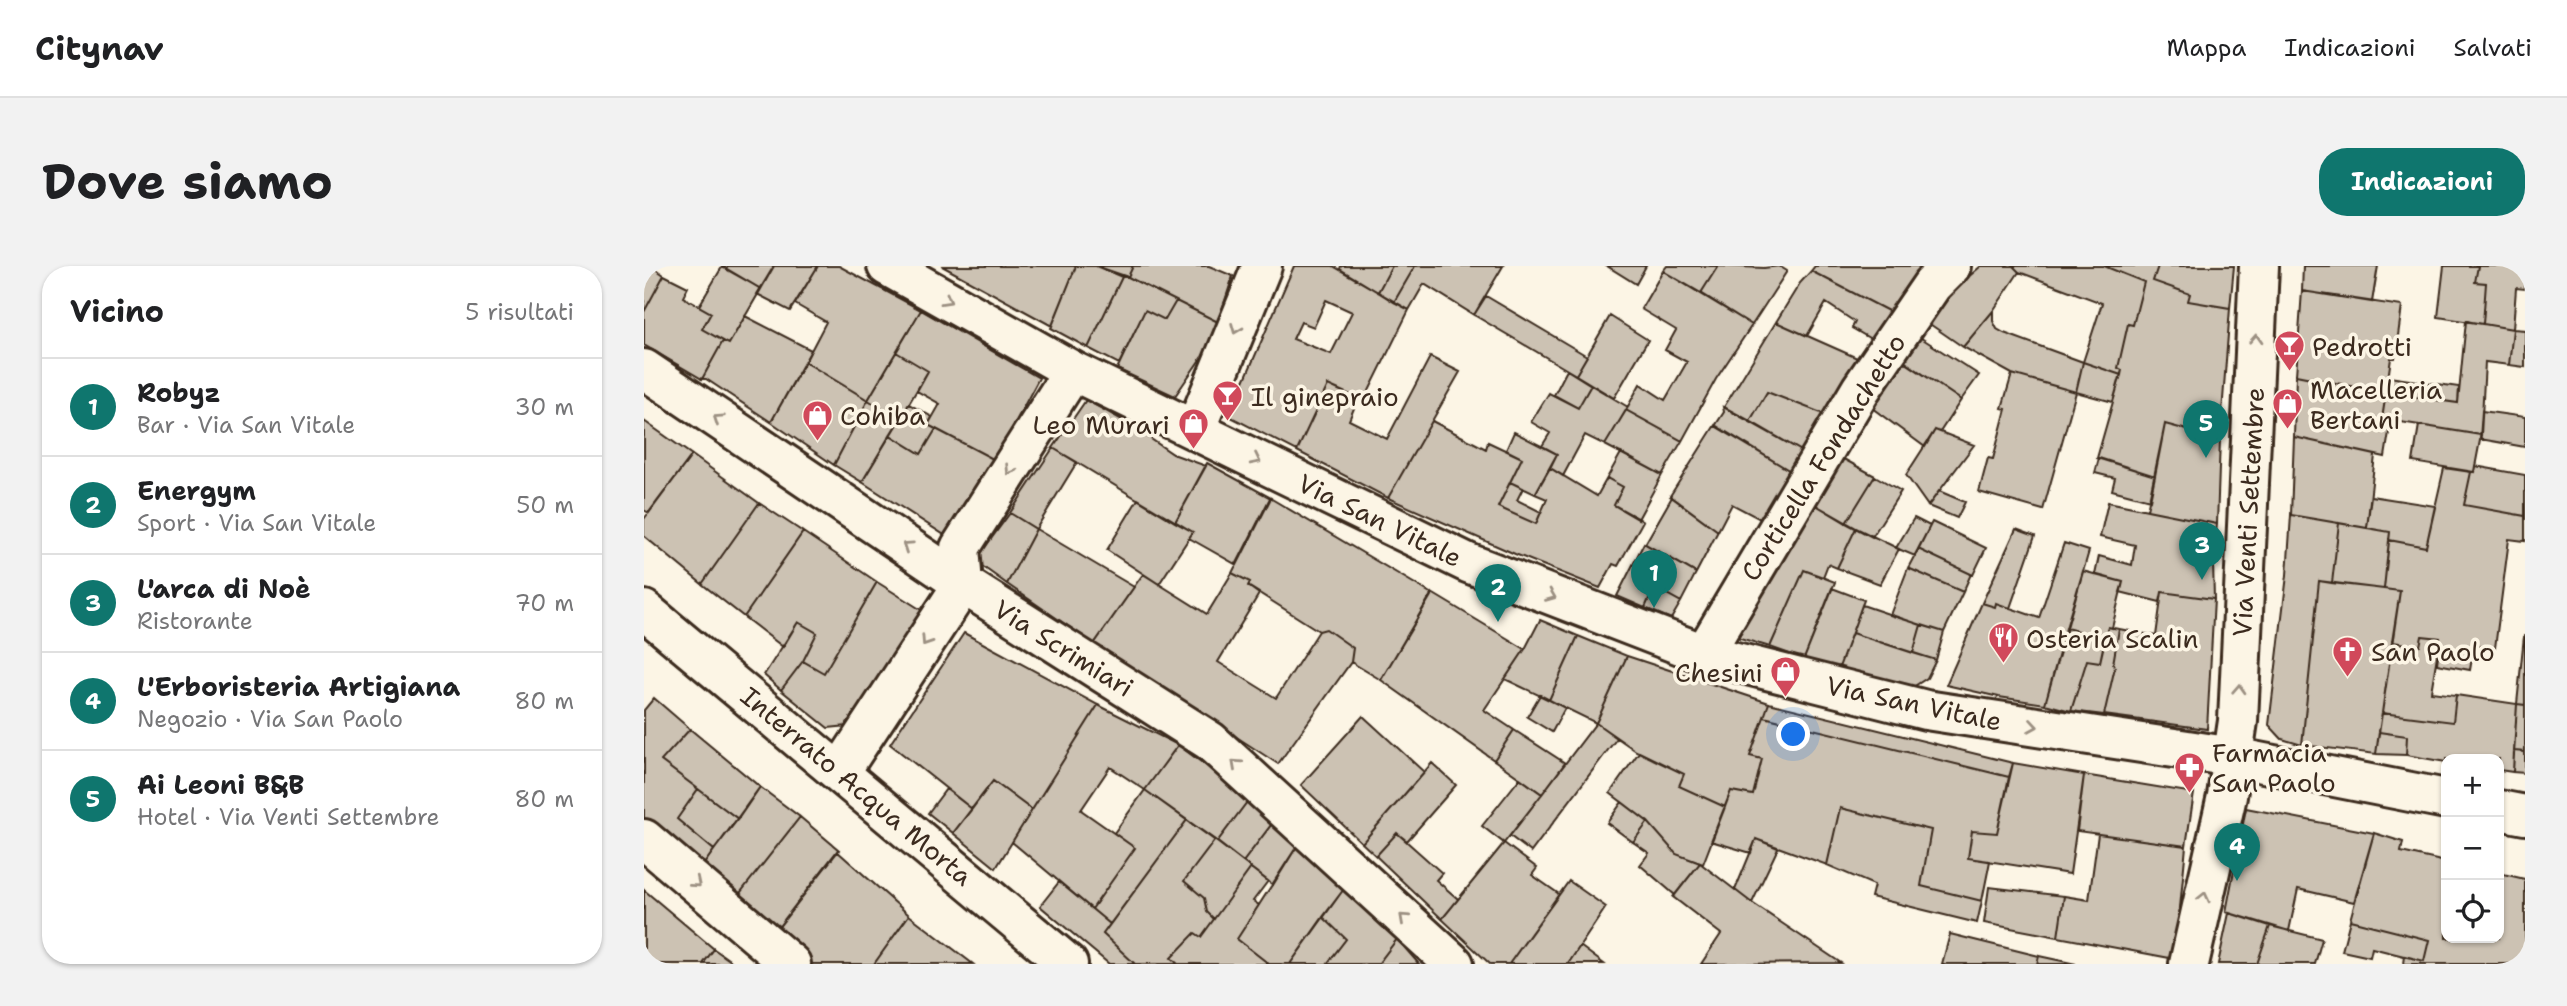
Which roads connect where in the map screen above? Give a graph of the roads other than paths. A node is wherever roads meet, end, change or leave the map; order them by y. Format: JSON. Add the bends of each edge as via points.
{"nodes":[{"id":1,"x":887,"y":266,"type":"edge"},
{"id":2,"x":1262,"y":266,"type":"edge"},
{"id":3,"x":1951,"y":266,"type":"edge"},
{"id":4,"x":2259,"y":266,"type":"edge"},
{"id":5,"x":644,"y":369,"type":"edge"},
{"id":6,"x":1073,"y":371,"type":"junction"},
{"id":7,"x":1195,"y":430,"type":"junction"},
{"id":8,"x":963,"y":584,"type":"junction"},
{"id":9,"x":644,"y":610,"type":"edge"},
{"id":10,"x":1703,"y":654,"type":"junction"},
{"id":11,"x":2233,"y":757,"type":"junction"},
{"id":12,"x":841,"y":772,"type":"junction"},
{"id":13,"x":2441,"y":798,"type":"edge"},
{"id":14,"x":2504,"y":811,"type":"edge"},
{"id":15,"x":2525,"y":815,"type":"edge"},
{"id":16,"x":644,"y":839,"type":"edge"},
{"id":17,"x":791,"y":964,"type":"edge"},
{"id":18,"x":1068,"y":964,"type":"edge"},
{"id":19,"x":1454,"y":964,"type":"edge"},
{"id":20,"x":2189,"y":964,"type":"edge"}],
"edges":[{"from":1,"to":6,"type":"street","name":"Via San Vitale","one_way":true},
{"from":2,"to":7,"type":"street","one_way":true},
{"from":3,"to":10,"type":"street","name":"Corticella Fondachetto","via":[[1932,285],[1861,389]]},
{"from":11,"to":4,"type":"street","name":"Via Venti Settembre","one_way":true},
{"from":8,"to":5,"type":"street","name":"Via Scrimiari","one_way":true},
{"from":6,"to":7,"type":"street","name":"Via San Vitale"},
{"from":6,"to":8,"type":"street","one_way":true,"via":[[960,548]]},
{"from":7,"to":10,"type":"street","name":"Via San Vitale","one_way":true,"via":[[1468,563]]},
{"from":8,"to":12,"type":"street","one_way":true},
{"from":19,"to":8,"type":"street","name":"Via Scrimiari","one_way":true,"via":[[1210,741]]},
{"from":9,"to":12,"type":"street","name":"Interrato Acqua Morta"},
{"from":10,"to":11,"type":"street","name":"Via San Vitale","one_way":true,"via":[[1926,710]]},
{"from":11,"to":13,"type":"street","name":"Via San Vitale"},
{"from":20,"to":11,"type":"street","name":"Via Venti Settembre","one_way":true},
{"from":12,"to":18,"type":"street","name":"Interrato Acqua Morta"},
{"from":14,"to":15,"type":"street"},
{"from":16,"to":17,"type":"street","one_way":true}]}
